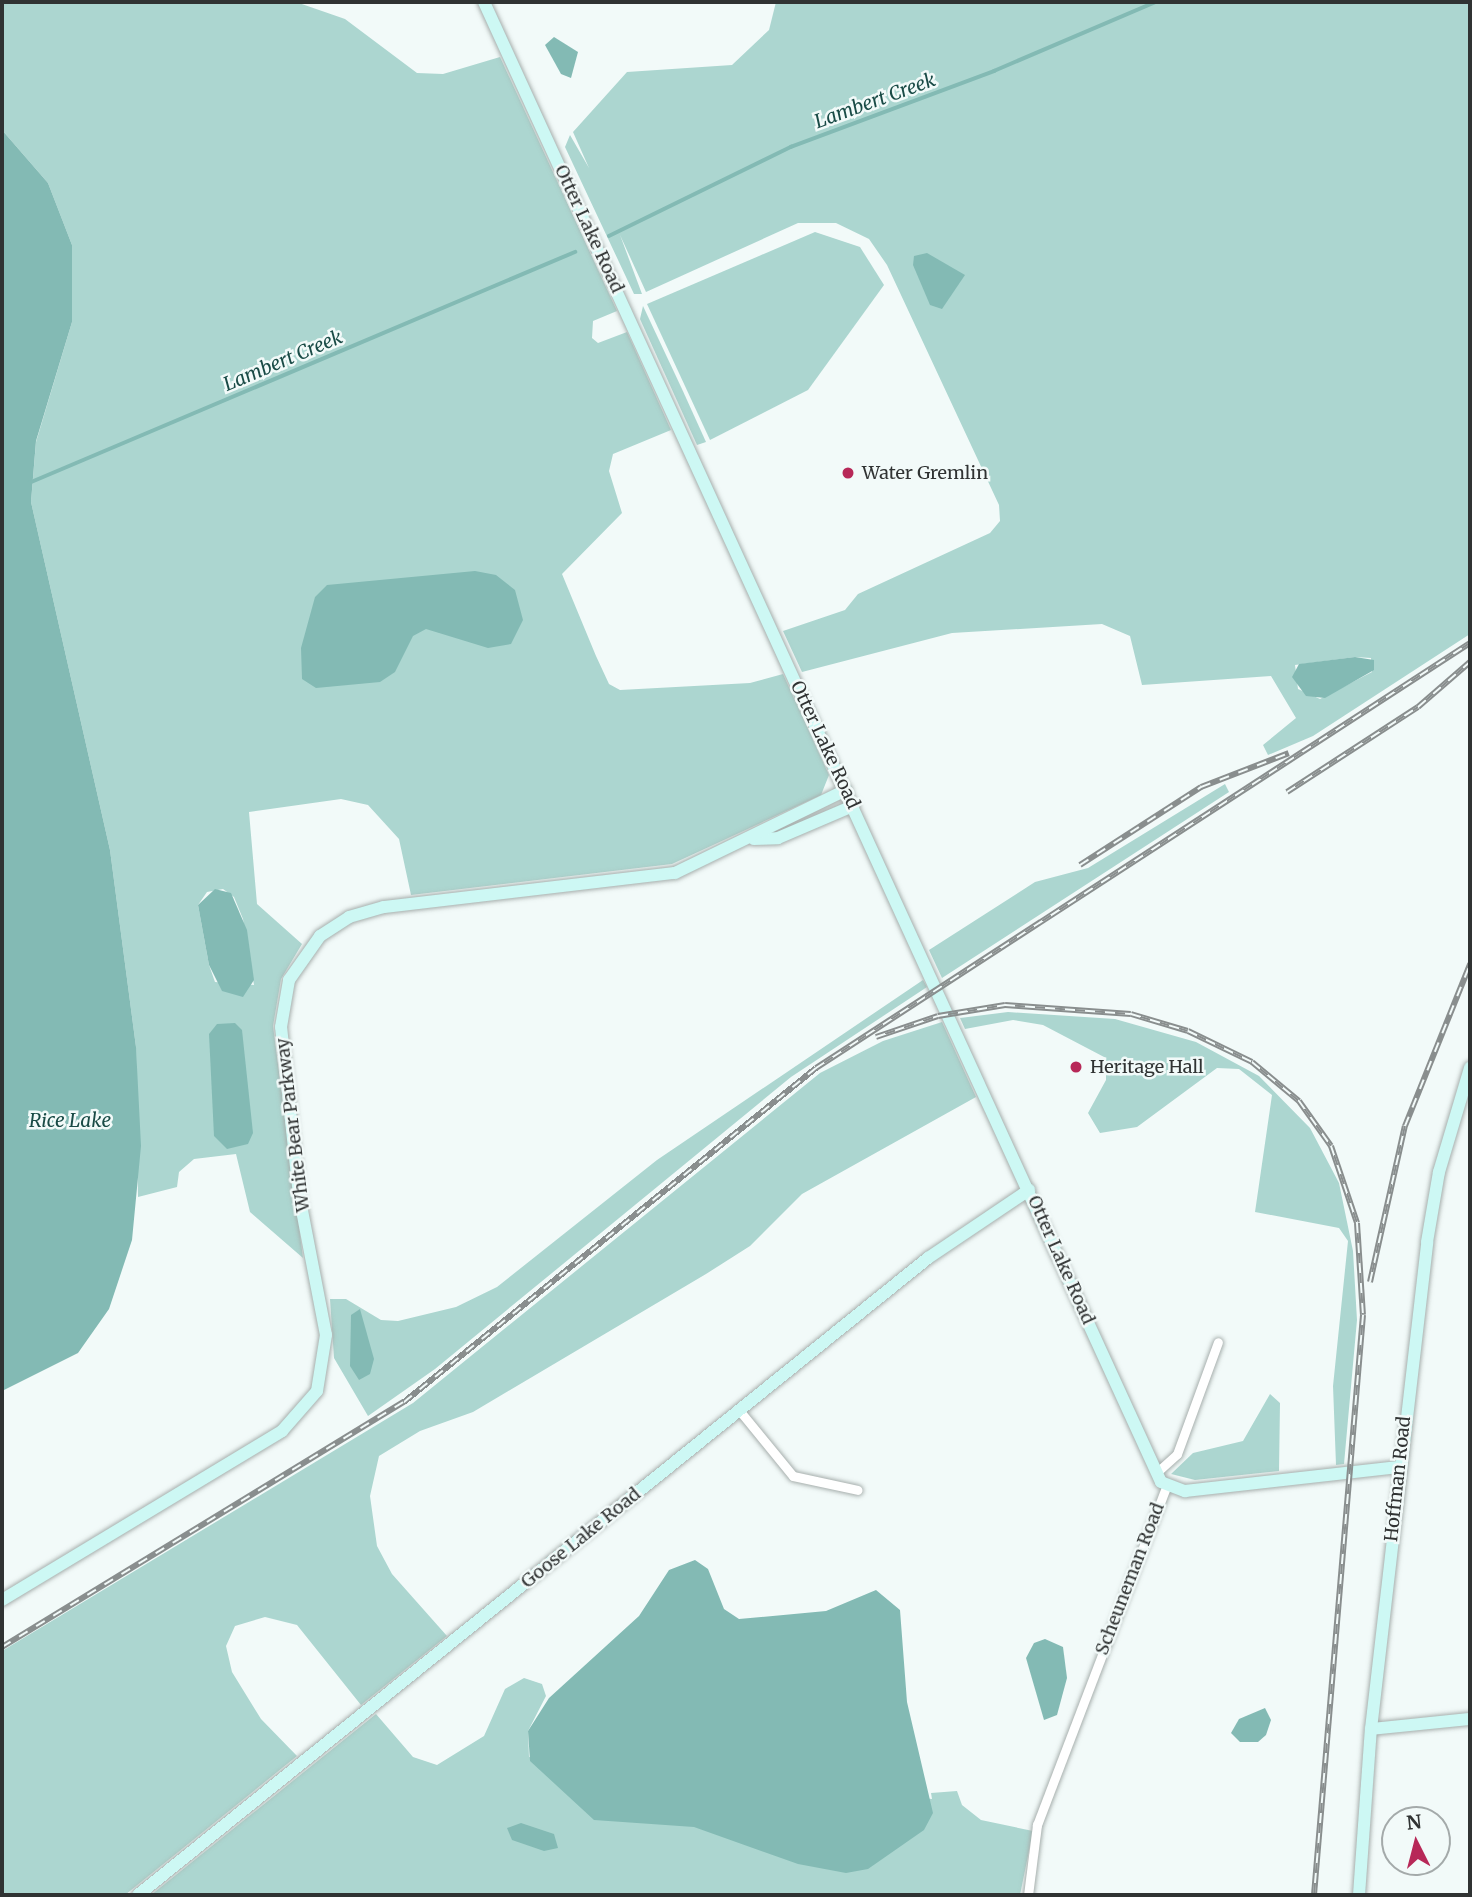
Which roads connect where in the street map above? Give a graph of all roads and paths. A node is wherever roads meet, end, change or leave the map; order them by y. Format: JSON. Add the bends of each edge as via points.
{"nodes":[{"id":1,"x":484,"y":2,"type":"edge"},
{"id":2,"x":846,"y":790,"type":"junction"},
{"id":3,"x":853,"y":806,"type":"junction"},
{"id":4,"x":754,"y":839,"type":"junction"},
{"id":5,"x":1470,"y":1068,"type":"edge"},
{"id":6,"x":1029,"y":1190,"type":"junction"},
{"id":7,"x":1218,"y":1342,"type":"dead end"},
{"id":8,"x":739,"y":1410,"type":"junction"},
{"id":9,"x":1399,"y":1467,"type":"junction"},
{"id":10,"x":1156,"y":1473,"type":"junction"},
{"id":11,"x":1166,"y":1487,"type":"junction"},
{"id":12,"x":858,"y":1490,"type":"dead end"},
{"id":13,"x":2,"y":1600,"type":"edge"},
{"id":14,"x":1470,"y":1719,"type":"edge"},
{"id":15,"x":1371,"y":1729,"type":"junction"},
{"id":16,"x":138,"y":1895,"type":"edge"},
{"id":17,"x":1028,"y":1895,"type":"edge"},
{"id":18,"x":1359,"y":1895,"type":"edge"}],
"edges":[{"from":1,"to":2,"type":"street","name":"Otter Lake Road"},
{"from":2,"to":3,"type":"street","name":"Otter Lake Road"},
{"from":2,"to":4,"type":"street","name":"White Bear Parkway"},
{"from":3,"to":4,"type":"street","name":"White Bear Parkway","via":[[778,838]]},
{"from":3,"to":6,"type":"street","name":"Otter Lake Road"},
{"from":4,"to":13,"type":"street","name":"White Bear Parkway","via":[[664,876],[384,907],[349,917],[320,936],[289,980],[281,1027],[299,1195],[326,1332],[317,1391],[282,1431]]},
{"from":5,"to":9,"type":"street","name":"Hoffman Road","via":[[1433,1207]]},
{"from":6,"to":8,"type":"street","name":"Goose Lake Road","via":[[953,1237]]},
{"from":6,"to":10,"type":"street","name":"Otter Lake Road"},
{"from":7,"to":10,"type":"street","via":[[1177,1454]]},
{"from":8,"to":12,"type":"street","via":[[793,1476]]},
{"from":8,"to":16,"type":"street","name":"Goose Lake Road"},
{"from":9,"to":11,"type":"street","name":"Scheuneman Road","via":[[1185,1491]]},
{"from":9,"to":15,"type":"street","name":"Hoffman Road"},
{"from":10,"to":11,"type":"street","name":"Otter Lake Road"},
{"from":11,"to":17,"type":"street","name":"Scheuneman Road","via":[[1037,1825]]},
{"from":14,"to":15,"type":"street"},
{"from":15,"to":18,"type":"street","name":"Hoffman Road"}]}
